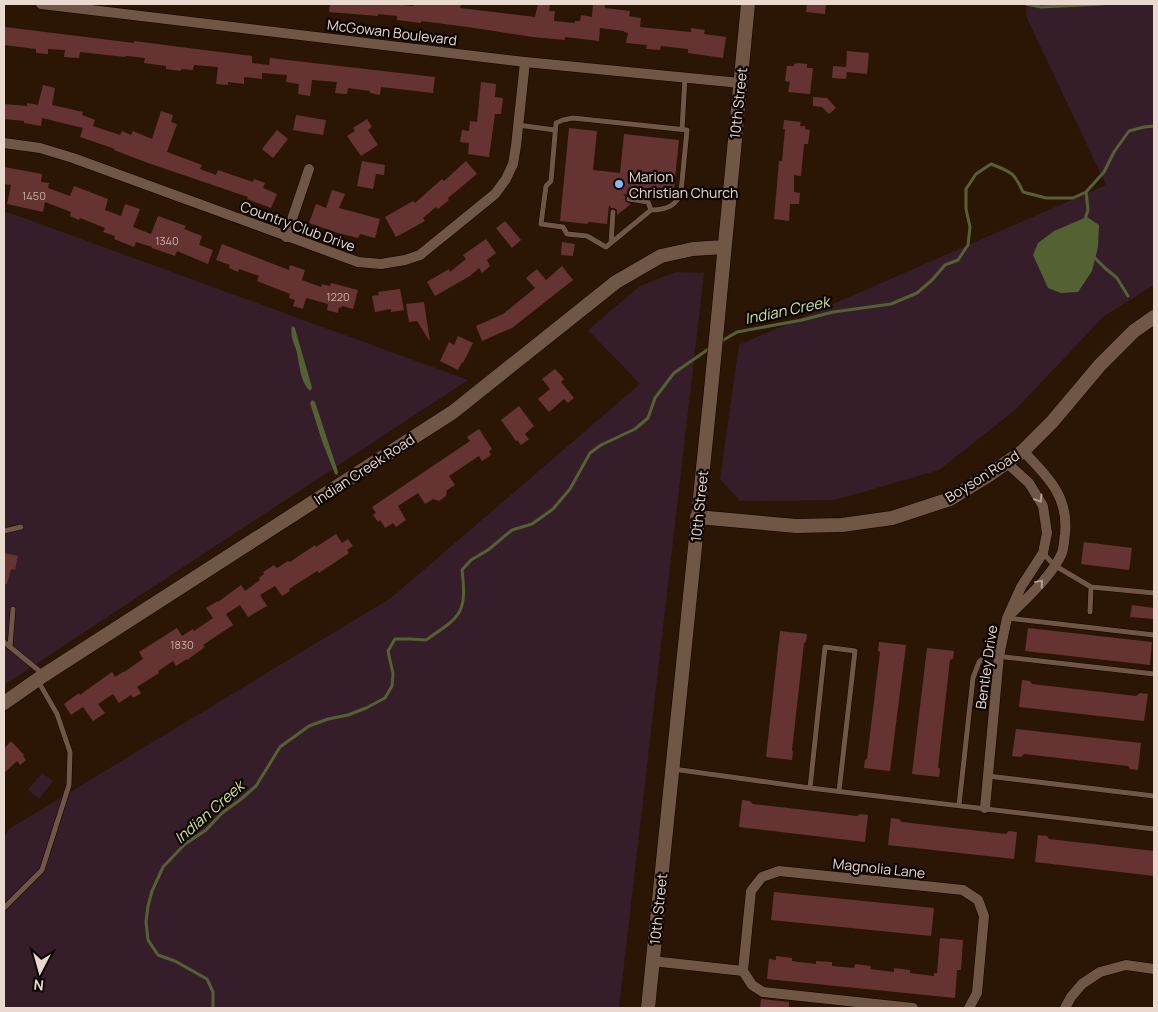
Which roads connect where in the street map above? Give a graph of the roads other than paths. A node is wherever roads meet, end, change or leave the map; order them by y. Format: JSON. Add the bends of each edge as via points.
{"nodes":[{"id":1,"x":41,"y":4,"type":"edge"},
{"id":2,"x":137,"y":4,"type":"edge"},
{"id":3,"x":748,"y":4,"type":"edge"},
{"id":4,"x":136,"y":15,"type":"junction"},
{"id":5,"x":525,"y":62,"type":"junction"},
{"id":6,"x":684,"y":78,"type":"junction"},
{"id":7,"x":740,"y":83,"type":"junction"},
{"id":8,"x":518,"y":125,"type":"junction"},
{"id":9,"x":682,"y":129,"type":"junction"},
{"id":10,"x":556,"y":130,"type":"junction"},
{"id":11,"x":4,"y":143,"type":"edge"},
{"id":12,"x":310,"y":168,"type":"dead end"},
{"id":13,"x":629,"y":199,"type":"dead end"},
{"id":14,"x":652,"y":210,"type":"junction"},
{"id":15,"x":613,"y":212,"type":"dead end"},
{"id":16,"x":286,"y":237,"type":"junction"},
{"id":17,"x":611,"y":243,"type":"junction"},
{"id":18,"x":724,"y":247,"type":"junction"},
{"id":19,"x":1154,"y":318,"type":"edge"},
{"id":20,"x":1023,"y":451,"type":"junction"},
{"id":21,"x":1007,"y":462,"type":"junction"},
{"id":22,"x":698,"y":517,"type":"junction"},
{"id":23,"x":21,"y":527,"type":"dead end"},
{"id":24,"x":4,"y":531,"type":"edge"},
{"id":25,"x":1043,"y":553,"type":"junction"},
{"id":26,"x":1054,"y":565,"type":"junction"},
{"id":27,"x":1091,"y":587,"type":"junction"},
{"id":28,"x":1154,"y":593,"type":"edge"},
{"id":29,"x":13,"y":609,"type":"dead end"},
{"id":30,"x":1090,"y":612,"type":"dead end"},
{"id":31,"x":1007,"y":618,"type":"junction"},
{"id":32,"x":1154,"y":635,"type":"edge"},
{"id":33,"x":4,"y":642,"type":"edge"},
{"id":34,"x":10,"y":647,"type":"junction"},
{"id":35,"x":1000,"y":656,"type":"junction"},
{"id":36,"x":1154,"y":674,"type":"edge"},
{"id":37,"x":40,"y":677,"type":"junction"},
{"id":38,"x":4,"y":703,"type":"edge"},
{"id":39,"x":672,"y":769,"type":"junction"},
{"id":40,"x":988,"y":776,"type":"junction"},
{"id":41,"x":810,"y":788,"type":"junction"},
{"id":42,"x":839,"y":791,"type":"junction"},
{"id":43,"x":1154,"y":796,"type":"edge"},
{"id":44,"x":959,"y":805,"type":"junction"},
{"id":45,"x":985,"y":808,"type":"junction"},
{"id":46,"x":1154,"y":828,"type":"edge"},
{"id":47,"x":4,"y":908,"type":"edge"},
{"id":48,"x":652,"y":962,"type":"junction"},
{"id":49,"x":1154,"y":968,"type":"edge"},
{"id":50,"x":743,"y":971,"type":"junction"},
{"id":51,"x":648,"y":1008,"type":"edge"},
{"id":52,"x":912,"y":1008,"type":"edge"},
{"id":53,"x":969,"y":1008,"type":"edge"},
{"id":54,"x":1065,"y":1008,"type":"edge"}],
"edges":[{"from":1,"to":4,"type":"street","name":"McGowan Boulevard"},
{"from":2,"to":4,"type":"street"},
{"from":3,"to":7,"type":"street","name":"10th Street"},
{"from":4,"to":5,"type":"street","name":"McGowan Boulevard"},
{"from":5,"to":6,"type":"street","name":"McGowan Boulevard"},
{"from":5,"to":8,"type":"street","name":"Country Club Drive"},
{"from":6,"to":7,"type":"street","name":"McGowan Boulevard"},
{"from":6,"to":9,"type":"lane"},
{"from":7,"to":18,"type":"street","name":"10th Street"},
{"from":8,"to":10,"type":"lane"},
{"from":8,"to":16,"type":"street","name":"Country Club Drive","via":[[513,164],[495,194],[420,255],[381,264],[358,262]]},
{"from":9,"to":10,"type":"lane","via":[[573,118],[556,122]]},
{"from":9,"to":14,"type":"lane","via":[[687,130],[679,198],[668,208]]},
{"from":10,"to":17,"type":"lane","via":[[551,181],[546,186],[541,224],[563,227],[567,234],[588,236],[606,247]]},
{"from":11,"to":16,"type":"street","name":"Country Club Drive","via":[[40,148],[73,158]]},
{"from":12,"to":16,"type":"street"},
{"from":13,"to":14,"type":"lane","via":[[648,202]]},
{"from":14,"to":17,"type":"lane"},
{"from":15,"to":17,"type":"lane"},
{"from":18,"to":22,"type":"street","name":"10th Street"},
{"from":18,"to":37,"type":"street","name":"Indian Creek Road","via":[[661,256],[616,282],[453,412]]},
{"from":19,"to":20,"type":"street","name":"Boyson Road","via":[[1134,331],[1100,365]]},
{"from":20,"to":21,"type":"street","name":"Boyson Road"},
{"from":20,"to":26,"type":"street","via":[[1046,474],[1060,497],[1066,525],[1063,551]]},
{"from":21,"to":22,"type":"street","name":"Boyson Road","via":[[950,499],[892,518],[842,525],[796,526]]},
{"from":21,"to":25,"type":"street","name":"Bentley Drive","one_way":true,"via":[[1029,483],[1043,506],[1047,533]]},
{"from":22,"to":39,"type":"street","name":"10th Street"},
{"from":23,"to":24,"type":"lane"},
{"from":25,"to":26,"type":"lane"},
{"from":25,"to":31,"type":"street","name":"Bentley Drive"},
{"from":26,"to":27,"type":"lane"},
{"from":31,"to":26,"type":"street","one_way":true},
{"from":27,"to":28,"type":"lane"},
{"from":27,"to":30,"type":"lane"},
{"from":29,"to":34,"type":"lane"},
{"from":31,"to":32,"type":"lane"},
{"from":31,"to":35,"type":"street","name":"Bentley Drive"},
{"from":33,"to":34,"type":"lane"},
{"from":34,"to":37,"type":"lane"},
{"from":35,"to":36,"type":"lane"},
{"from":35,"to":40,"type":"street","name":"Bentley Drive"},
{"from":35,"to":44,"type":"lane","via":[[987,655],[979,662],[973,678]]},
{"from":37,"to":38,"type":"street","name":"Indian Creek Road"},
{"from":37,"to":47,"type":"lane","via":[[58,714],[70,752],[69,785],[42,870]]},
{"from":39,"to":41,"type":"lane"},
{"from":39,"to":48,"type":"street","name":"10th Street"},
{"from":40,"to":43,"type":"lane"},
{"from":40,"to":45,"type":"street","name":"Bentley Drive"},
{"from":41,"to":42,"type":"lane"},
{"from":41,"to":42,"type":"lane","via":[[825,647],[855,651]]},
{"from":42,"to":44,"type":"lane"},
{"from":44,"to":45,"type":"lane"},
{"from":45,"to":46,"type":"lane"},
{"from":48,"to":50,"type":"street"},
{"from":48,"to":51,"type":"street","name":"10th Street"},
{"from":49,"to":54,"type":"street","via":[[1126,965],[1100,972],[1082,984]]},
{"from":50,"to":52,"type":"street","via":[[752,985],[763,992]]},
{"from":50,"to":53,"type":"street","name":"Magnolia Lane","via":[[751,891],[762,877],[779,871],[963,890],[978,900],[984,916],[977,993]]}]}
